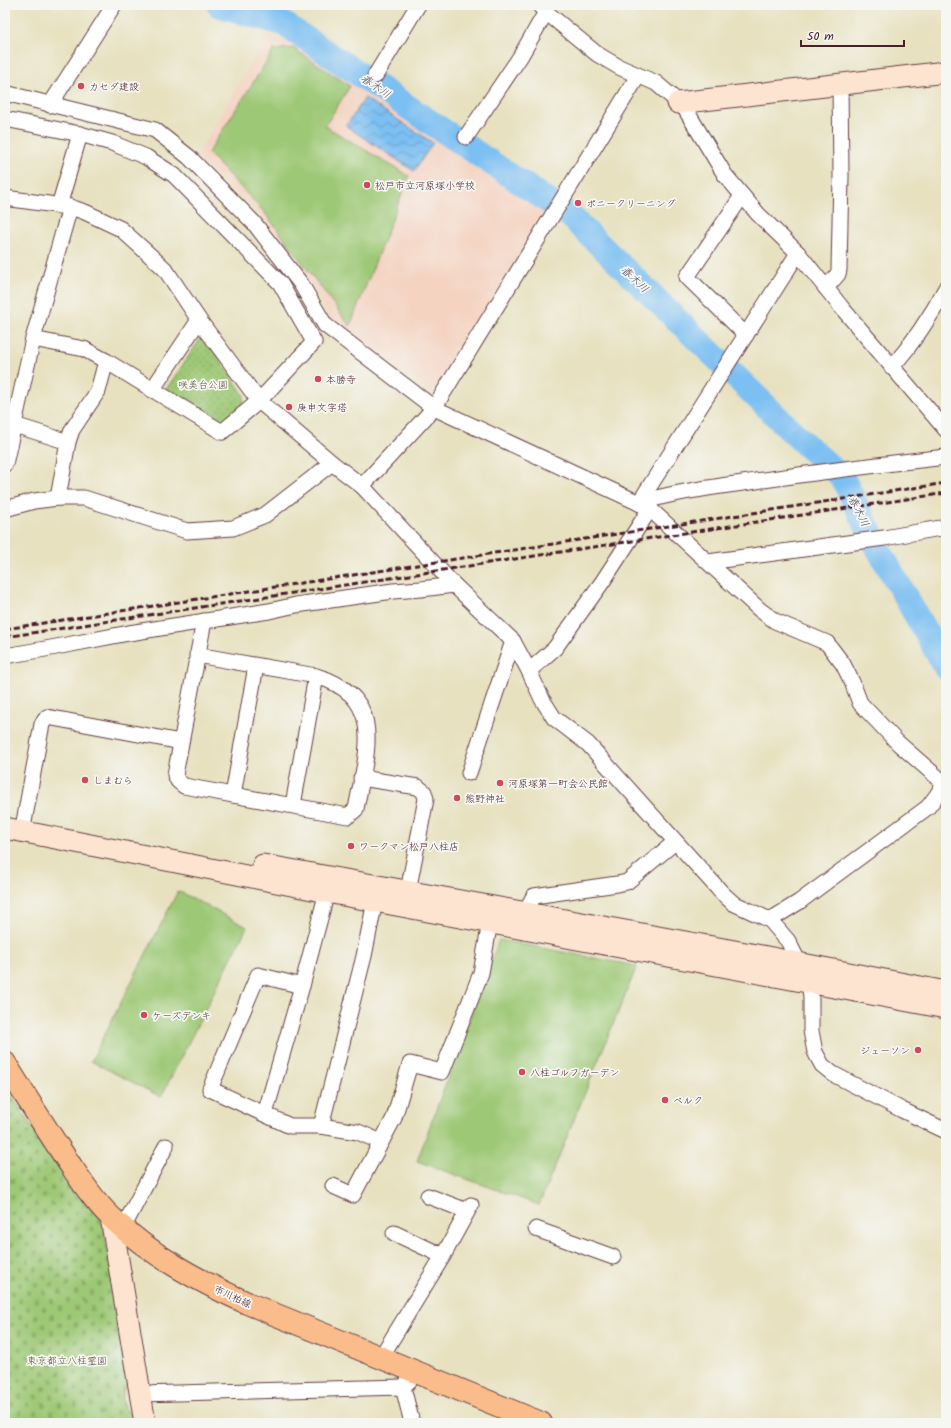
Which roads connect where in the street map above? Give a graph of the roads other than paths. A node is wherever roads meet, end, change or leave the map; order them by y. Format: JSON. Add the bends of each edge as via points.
{"nodes":[{"id":1,"x":114,"y":5,"type":"edge"},
{"id":2,"x":418,"y":5,"type":"edge"},
{"id":3,"x":542,"y":8,"type":"edge"},
{"id":4,"x":946,"y":72,"type":"edge"},
{"id":5,"x":375,"y":76,"type":"dead end"},
{"id":6,"x":638,"y":76,"type":"junction"},
{"id":7,"x":840,"y":84,"type":"junction"},
{"id":8,"x":5,"y":93,"type":"edge"},
{"id":9,"x":678,"y":103,"type":"junction"},
{"id":10,"x":50,"y":105,"type":"junction"},
{"id":11,"x":5,"y":119,"type":"edge"},
{"id":12,"x":80,"y":134,"type":"junction"},
{"id":13,"x":466,"y":137,"type":"dead end"},
{"id":14,"x":742,"y":196,"type":"junction"},
{"id":15,"x":5,"y":198,"type":"edge"},
{"id":16,"x":64,"y":207,"type":"junction"},
{"id":17,"x":798,"y":253,"type":"junction"},
{"id":18,"x":826,"y":288,"type":"junction"},
{"id":19,"x":946,"y":288,"type":"edge"},
{"id":20,"x":199,"y":320,"type":"junction"},
{"id":21,"x":746,"y":335,"type":"junction"},
{"id":22,"x":33,"y":339,"type":"junction"},
{"id":23,"x":106,"y":360,"type":"junction"},
{"id":24,"x":892,"y":367,"type":"junction"},
{"id":25,"x":152,"y":390,"type":"junction"},
{"id":26,"x":260,"y":401,"type":"junction"},
{"id":27,"x":434,"y":408,"type":"junction"},
{"id":28,"x":9,"y":424,"type":"edge"},
{"id":29,"x":944,"y":425,"type":"edge"},
{"id":30,"x":68,"y":442,"type":"junction"},
{"id":31,"x":946,"y":457,"type":"edge"},
{"id":32,"x":332,"y":463,"type":"junction"},
{"id":33,"x":5,"y":464,"type":"edge"},
{"id":34,"x":362,"y":486,"type":"junction"},
{"id":35,"x":58,"y":498,"type":"junction"},
{"id":36,"x":644,"y":506,"type":"junction"},
{"id":37,"x":5,"y":508,"type":"edge"},
{"id":38,"x":946,"y":527,"type":"edge"},
{"id":39,"x":708,"y":562,"type":"junction"},
{"id":40,"x":454,"y":585,"type":"junction"},
{"id":41,"x":204,"y":621,"type":"junction"},
{"id":42,"x":513,"y":641,"type":"junction"},
{"id":43,"x":197,"y":655,"type":"junction"},
{"id":44,"x":5,"y":656,"type":"edge"},
{"id":45,"x":256,"y":666,"type":"junction"},
{"id":46,"x":529,"y":670,"type":"junction"},
{"id":47,"x":316,"y":676,"type":"junction"},
{"id":48,"x":181,"y":742,"type":"junction"},
{"id":49,"x":469,"y":773,"type":"dead end"},
{"id":50,"x":361,"y":778,"type":"junction"},
{"id":51,"x":945,"y":782,"type":"edge"},
{"id":52,"x":233,"y":795,"type":"junction"},
{"id":53,"x":293,"y":805,"type":"junction"},
{"id":54,"x":11,"y":823,"type":"edge"},
{"id":55,"x":675,"y":842,"type":"junction"},
{"id":56,"x":408,"y":891,"type":"junction"},
{"id":57,"x":327,"y":892,"type":"junction"},
{"id":58,"x":375,"y":901,"type":"junction"},
{"id":59,"x":529,"y":914,"type":"junction"},
{"id":60,"x":770,"y":920,"type":"junction"},
{"id":61,"x":490,"y":922,"type":"junction"},
{"id":62,"x":800,"y":964,"type":"junction"},
{"id":63,"x":809,"y":983,"type":"junction"},
{"id":64,"x":302,"y":986,"type":"junction"},
{"id":65,"x":946,"y":992,"type":"edge"},
{"id":66,"x":946,"y":1008,"type":"edge"},
{"id":67,"x":5,"y":1063,"type":"edge"},
{"id":68,"x":265,"y":1114,"type":"junction"},
{"id":69,"x":321,"y":1126,"type":"junction"},
{"id":70,"x":946,"y":1131,"type":"edge"},
{"id":71,"x":381,"y":1142,"type":"junction"},
{"id":72,"x":166,"y":1146,"type":"dead end"},
{"id":73,"x":333,"y":1186,"type":"dead end"},
{"id":74,"x":428,"y":1196,"type":"dead end"},
{"id":75,"x":117,"y":1222,"type":"junction"},
{"id":76,"x":536,"y":1230,"type":"dead end"},
{"id":77,"x":394,"y":1233,"type":"dead end"},
{"id":78,"x":443,"y":1256,"type":"junction"},
{"id":79,"x":613,"y":1257,"type":"dead end"},
{"id":80,"x":381,"y":1357,"type":"junction"},
{"id":81,"x":410,"y":1380,"type":"junction"},
{"id":82,"x":140,"y":1394,"type":"junction"},
{"id":83,"x":145,"y":1423,"type":"edge"},
{"id":84,"x":412,"y":1423,"type":"edge"},
{"id":85,"x":541,"y":1423,"type":"edge"}],
"edges":[{"from":1,"to":10,"type":"street"},
{"from":2,"to":5,"type":"street"},
{"from":3,"to":6,"type":"street","via":[[597,54]]},
{"from":3,"to":13,"type":"street","via":[[520,57]]},
{"from":4,"to":7,"type":"street"},
{"from":6,"to":9,"type":"street","via":[[656,83]]},
{"from":6,"to":27,"type":"street"},
{"from":7,"to":9,"type":"street"},
{"from":7,"to":18,"type":"street","via":[[840,270]]},
{"from":8,"to":10,"type":"street"},
{"from":9,"to":14,"type":"street","via":[[684,107],[725,175]]},
{"from":10,"to":27,"type":"street","via":[[155,130],[189,157],[254,222],[301,284],[324,325]]},
{"from":11,"to":12,"type":"street"},
{"from":12,"to":16,"type":"street"},
{"from":12,"to":26,"type":"street","via":[[112,143],[146,157],[174,175],[280,283],[314,342]]},
{"from":14,"to":17,"type":"street"},
{"from":14,"to":21,"type":"street","via":[[687,277]]},
{"from":15,"to":16,"type":"street"},
{"from":16,"to":20,"type":"street","via":[[85,212],[121,229],[165,268]]},
{"from":16,"to":22,"type":"street"},
{"from":17,"to":18,"type":"street"},
{"from":17,"to":21,"type":"street"},
{"from":18,"to":24,"type":"street"},
{"from":19,"to":24,"type":"street","via":[[937,305]]},
{"from":20,"to":25,"type":"street"},
{"from":20,"to":26,"type":"street"},
{"from":21,"to":36,"type":"street"},
{"from":22,"to":23,"type":"street","via":[[84,349]]},
{"from":22,"to":28,"type":"street"},
{"from":23,"to":25,"type":"street"},
{"from":23,"to":30,"type":"street","via":[[98,391],[72,430]]},
{"from":24,"to":29,"type":"street"},
{"from":25,"to":26,"type":"street","via":[[222,432]]},
{"from":26,"to":32,"type":"street"},
{"from":27,"to":34,"type":"street"},
{"from":27,"to":36,"type":"street"},
{"from":28,"to":30,"type":"street"},
{"from":28,"to":33,"type":"street"},
{"from":30,"to":35,"type":"street"},
{"from":31,"to":36,"type":"street","via":[[689,491],[655,498]]},
{"from":32,"to":34,"type":"street"},
{"from":32,"to":35,"type":"street","via":[[265,515],[233,528],[187,531],[84,498]]},
{"from":34,"to":40,"type":"street"},
{"from":35,"to":37,"type":"street"},
{"from":36,"to":39,"type":"street"},
{"from":36,"to":46,"type":"street","via":[[603,581],[555,648]]},
{"from":38,"to":39,"type":"street"},
{"from":39,"to":51,"type":"street","via":[[775,621],[827,643],[843,664],[860,704],[898,743]]},
{"from":40,"to":41,"type":"street","via":[[393,591]]},
{"from":40,"to":42,"type":"street"},
{"from":41,"to":43,"type":"street"},
{"from":41,"to":44,"type":"street"},
{"from":42,"to":46,"type":"street"},
{"from":42,"to":49,"type":"street"},
{"from":43,"to":45,"type":"street"},
{"from":43,"to":48,"type":"street"},
{"from":45,"to":47,"type":"street"},
{"from":45,"to":52,"type":"street"},
{"from":46,"to":55,"type":"street","via":[[554,718],[588,744]]},
{"from":47,"to":50,"type":"street","via":[[341,686],[352,694],[360,706],[368,732]]},
{"from":47,"to":53,"type":"street"},
{"from":48,"to":52,"type":"street","via":[[175,775],[178,781],[184,786]]},
{"from":48,"to":54,"type":"street","via":[[47,717],[42,724]]},
{"from":50,"to":53,"type":"street","via":[[356,810],[348,816]]},
{"from":50,"to":56,"type":"street","via":[[418,787],[424,792],[426,799]]},
{"from":51,"to":60,"type":"street","via":[[928,807],[799,902]]},
{"from":52,"to":53,"type":"street"},
{"from":54,"to":56,"type":"street"},
{"from":54,"to":57,"type":"street"},
{"from":55,"to":59,"type":"street","via":[[627,882],[534,896]]},
{"from":55,"to":60,"type":"street","via":[[733,903]]},
{"from":56,"to":59,"type":"street"},
{"from":57,"to":58,"type":"street"},
{"from":57,"to":64,"type":"street"},
{"from":58,"to":61,"type":"street"},
{"from":58,"to":69,"type":"street","via":[[364,956]]},
{"from":59,"to":62,"type":"street"},
{"from":60,"to":62,"type":"street","via":[[788,941]]},
{"from":61,"to":63,"type":"street"},
{"from":61,"to":71,"type":"street","via":[[481,974],[442,1072],[410,1064],[394,1118]]},
{"from":62,"to":63,"type":"street"},
{"from":62,"to":65,"type":"street"},
{"from":63,"to":66,"type":"street"},
{"from":63,"to":70,"type":"street","via":[[810,1031],[815,1052],[822,1065],[833,1074]]},
{"from":64,"to":68,"type":"street"},
{"from":64,"to":68,"type":"street","via":[[258,975],[210,1089]]},
{"from":67,"to":75,"type":"main road","name":"市川柏線","via":[[79,1178]]},
{"from":68,"to":69,"type":"street","via":[[290,1126]]},
{"from":69,"to":71,"type":"street","via":[[358,1132]]},
{"from":71,"to":73,"type":"street","via":[[353,1195]]},
{"from":72,"to":75,"type":"street"},
{"from":74,"to":78,"type":"street","via":[[469,1208]]},
{"from":75,"to":80,"type":"main road","name":"市川柏線","via":[[152,1251],[216,1288]]},
{"from":75,"to":82,"type":"street"},
{"from":76,"to":79,"type":"street"},
{"from":77,"to":78,"type":"street"},
{"from":78,"to":80,"type":"street"},
{"from":80,"to":81,"type":"main road","name":"市川柏線"},
{"from":81,"to":82,"type":"street"},
{"from":81,"to":84,"type":"street"},
{"from":81,"to":85,"type":"main road","name":"市川柏線"},
{"from":82,"to":83,"type":"street"}]}
